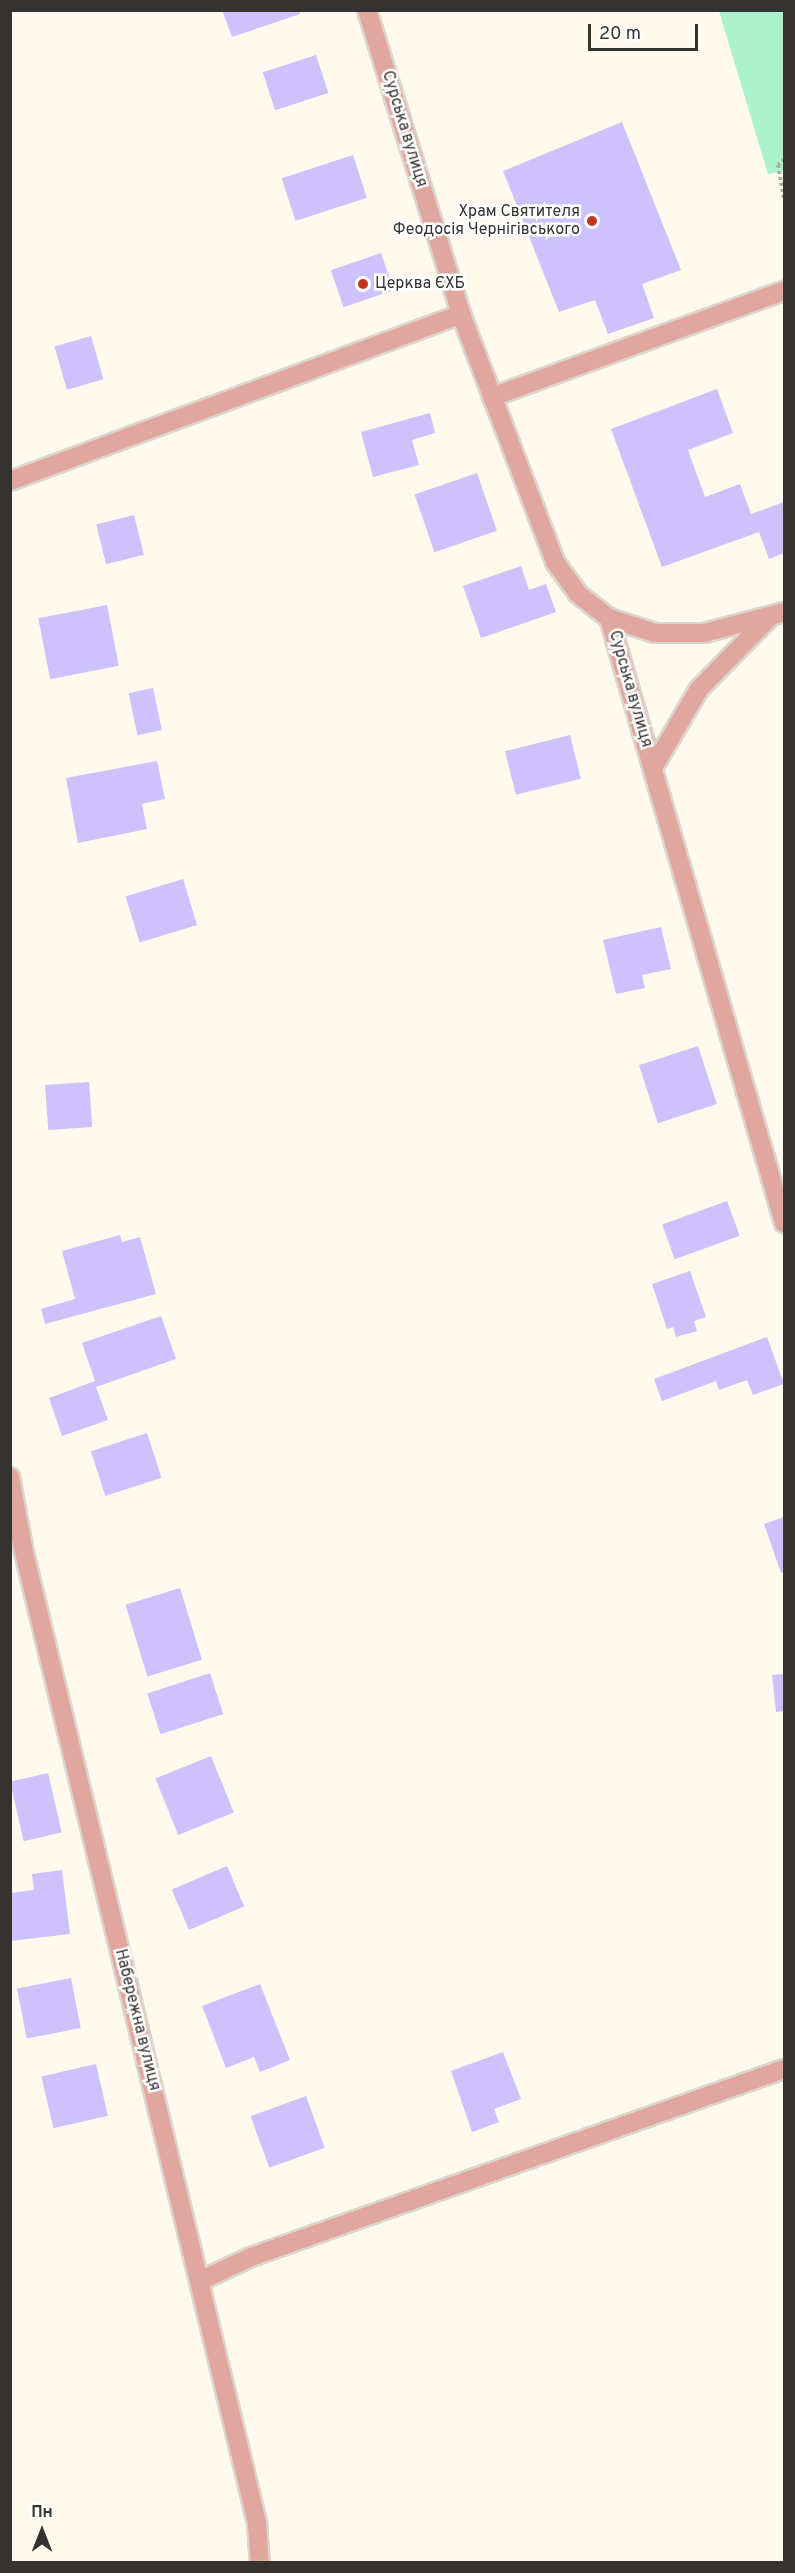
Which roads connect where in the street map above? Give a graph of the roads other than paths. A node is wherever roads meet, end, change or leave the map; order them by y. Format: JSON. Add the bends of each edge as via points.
{"nodes":[{"id":1,"x":368,"y":10,"type":"edge"},
{"id":2,"x":784,"y":291,"type":"edge"},
{"id":3,"x":461,"y":314,"type":"junction"},
{"id":4,"x":492,"y":397,"type":"junction"},
{"id":5,"x":10,"y":481,"type":"edge"},
{"id":6,"x":778,"y":614,"type":"edge"},
{"id":7,"x":609,"y":618,"type":"junction"},
{"id":8,"x":652,"y":768,"type":"junction"},
{"id":9,"x":784,"y":1223,"type":"edge"},
{"id":10,"x":10,"y":1477,"type":"edge"},
{"id":11,"x":784,"y":2069,"type":"edge"},
{"id":12,"x":200,"y":2282,"type":"junction"},
{"id":13,"x":260,"y":2562,"type":"edge"}],
"edges":[{"from":1,"to":3,"type":"street","name":"Сурська вулиця"},
{"from":2,"to":4,"type":"street"},
{"from":3,"to":4,"type":"street","name":"Сурська вулиця"},
{"from":3,"to":5,"type":"street"},
{"from":4,"to":7,"type":"street","name":"Сурська вулиця","via":[[555,562],[578,594]]},
{"from":6,"to":7,"type":"street","via":[[704,633],[655,633]]},
{"from":6,"to":8,"type":"street","via":[[699,689]]},
{"from":7,"to":8,"type":"street","name":"Сурська вулиця"},
{"from":8,"to":9,"type":"street","name":"Сурська вулиця"},
{"from":10,"to":12,"type":"street","name":"Набережна вулиця","via":[[23,1548]]},
{"from":11,"to":12,"type":"street","via":[[262,2253]]},
{"from":12,"to":13,"type":"street","name":"Набережна вулиця","via":[[257,2523]]}]}
